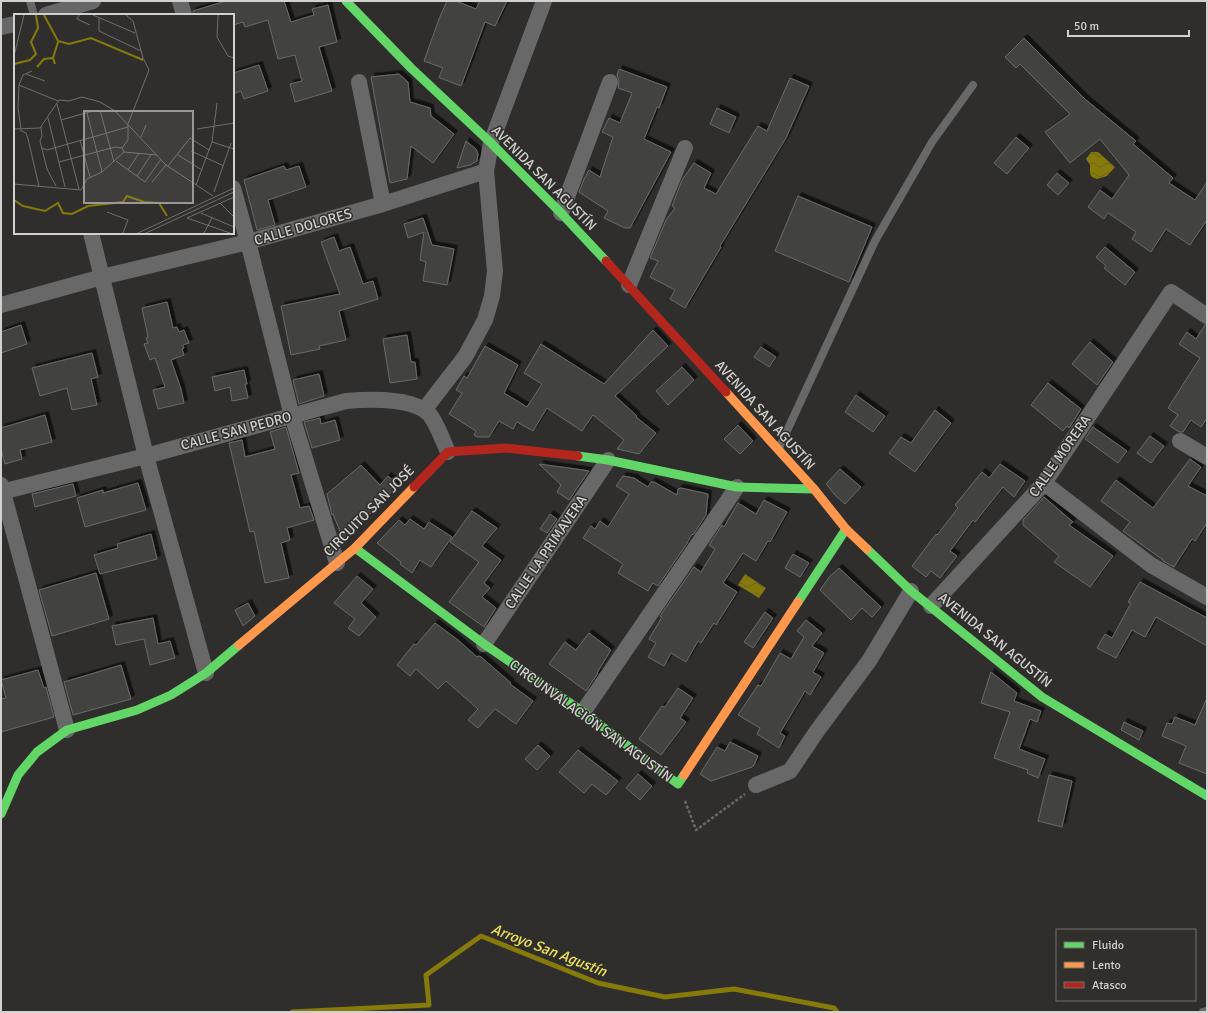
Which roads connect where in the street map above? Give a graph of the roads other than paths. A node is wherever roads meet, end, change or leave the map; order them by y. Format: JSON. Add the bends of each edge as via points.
{"nodes":[{"id":1,"x":30,"y":1,"type":"edge"},
{"id":2,"x":93,"y":1,"type":"edge"},
{"id":3,"x":180,"y":1,"type":"edge"},
{"id":4,"x":346,"y":1,"type":"edge"},
{"id":5,"x":544,"y":1,"type":"edge"},
{"id":6,"x":34,"y":14,"type":"edge"},
{"id":7,"x":49,"y":14,"type":"edge"},
{"id":8,"x":184,"y":14,"type":"edge"},
{"id":9,"x":14,"y":24,"type":"edge"},
{"id":10,"x":1,"y":27,"type":"edge"},
{"id":11,"x":358,"y":82,"type":"dead end"},
{"id":12,"x":610,"y":82,"type":"dead end"},
{"id":13,"x":973,"y":85,"type":"dead end"},
{"id":14,"x":491,"y":143,"type":"junction"},
{"id":15,"x":684,"y":148,"type":"dead end"},
{"id":16,"x":486,"y":171,"type":"junction"},
{"id":17,"x":234,"y":192,"type":"edge"},
{"id":18,"x":383,"y":204,"type":"junction"},
{"id":19,"x":561,"y":213,"type":"junction"},
{"id":20,"x":91,"y":234,"type":"edge"},
{"id":21,"x":248,"y":242,"type":"junction"},
{"id":22,"x":102,"y":277,"type":"junction"},
{"id":23,"x":629,"y":285,"type":"junction"},
{"id":24,"x":1,"y":305,"type":"edge"},
{"id":25,"x":1207,"y":316,"type":"edge"},
{"id":26,"x":424,"y":410,"type":"junction"},
{"id":27,"x":292,"y":416,"type":"junction"},
{"id":28,"x":1180,"y":441,"type":"dead end"},
{"id":29,"x":778,"y":451,"type":"junction"},
{"id":30,"x":448,"y":452,"type":"junction"},
{"id":31,"x":146,"y":456,"type":"junction"},
{"id":32,"x":1207,"y":457,"type":"edge"},
{"id":33,"x":608,"y":460,"type":"junction"},
{"id":34,"x":1044,"y":484,"type":"junction"},
{"id":35,"x":737,"y":487,"type":"junction"},
{"id":36,"x":814,"y":489,"type":"junction"},
{"id":37,"x":2,"y":490,"type":"edge"},
{"id":38,"x":846,"y":529,"type":"junction"},
{"id":39,"x":355,"y":548,"type":"junction"},
{"id":40,"x":336,"y":563,"type":"junction"},
{"id":41,"x":911,"y":591,"type":"junction"},
{"id":42,"x":1207,"y":597,"type":"edge"},
{"id":43,"x":931,"y":606,"type":"junction"},
{"id":44,"x":484,"y":644,"type":"junction"},
{"id":45,"x":206,"y":673,"type":"junction"},
{"id":46,"x":583,"y":712,"type":"junction"},
{"id":47,"x":67,"y":730,"type":"junction"},
{"id":48,"x":756,"y":785,"type":"road end"},
{"id":49,"x":1207,"y":796,"type":"edge"},
{"id":50,"x":1,"y":814,"type":"edge"},
{"id":51,"x":1207,"y":1011,"type":"edge"},
{"id":52,"x":1203,"y":1012,"type":"edge"}],
"edges":[{"from":1,"to":6,"type":"lane"},
{"from":2,"to":7,"type":"street"},
{"from":3,"to":8,"type":"street"},
{"from":4,"to":14,"type":"street","name":"AVENIDA SAN AGUSTÍN","via":[[411,68]]},
{"from":5,"to":14,"type":"street"},
{"from":9,"to":10,"type":"street"},
{"from":11,"to":18,"type":"street"},
{"from":12,"to":19,"type":"street"},
{"from":13,"to":29,"type":"lane","via":[[932,142],[875,241]]},
{"from":14,"to":16,"type":"street"},
{"from":14,"to":19,"type":"street","name":"AVENIDA SAN AGUSTÍN"},
{"from":15,"to":23,"type":"street"},
{"from":16,"to":18,"type":"street","name":"CALLE DOLORES"},
{"from":16,"to":26,"type":"street","via":[[495,272],[492,296],[485,320],[465,356]]},
{"from":17,"to":21,"type":"street"},
{"from":18,"to":21,"type":"street","name":"CALLE DOLORES"},
{"from":19,"to":23,"type":"street","name":"AVENIDA SAN AGUSTÍN"},
{"from":20,"to":22,"type":"street"},
{"from":21,"to":22,"type":"street","name":"CALLE DOLORES"},
{"from":21,"to":27,"type":"street"},
{"from":22,"to":24,"type":"street","name":"CALLE DOLORES"},
{"from":22,"to":31,"type":"street"},
{"from":23,"to":29,"type":"street","name":"AVENIDA SAN AGUSTÍN"},
{"from":25,"to":34,"type":"street","name":"CALLE MORERA","via":[[1171,292]]},
{"from":26,"to":27,"type":"street","name":"CALLE SAN PEDRO","via":[[408,404],[370,399],[346,401]]},
{"from":26,"to":30,"type":"street","via":[[431,417]]},
{"from":27,"to":31,"type":"street","name":"CALLE SAN PEDRO"},
{"from":27,"to":40,"type":"street"},
{"from":28,"to":32,"type":"street"},
{"from":29,"to":36,"type":"street","name":"AVENIDA SAN AGUSTÍN"},
{"from":30,"to":33,"type":"street","via":[[506,448]]},
{"from":30,"to":39,"type":"street","name":"CIRCUITO SAN JOSÉ"},
{"from":31,"to":37,"type":"street","name":"CALLE SAN PEDRO"},
{"from":31,"to":45,"type":"street"},
{"from":33,"to":35,"type":"street"},
{"from":33,"to":44,"type":"street","name":"CALLE LA PRIMAVERA"},
{"from":34,"to":42,"type":"street","via":[[1151,565]]},
{"from":34,"to":43,"type":"street","name":"CALLE MORERA"},
{"from":35,"to":36,"type":"street"},
{"from":35,"to":46,"type":"street"},
{"from":36,"to":38,"type":"street","name":"AVENIDA SAN AGUSTÍN"},
{"from":37,"to":47,"type":"street"},
{"from":38,"to":41,"type":"street","name":"AVENIDA SAN AGUSTÍN"},
{"from":38,"to":46,"type":"street","name":"CIRCUNVALACIÓN SAN AGUSTÍN","via":[[678,784]]},
{"from":39,"to":40,"type":"street","name":"CIRCUITO SAN JOSÉ"},
{"from":39,"to":44,"type":"street","name":"CIRCUNVALACIÓN SAN AGUSTÍN"},
{"from":40,"to":45,"type":"street","name":"CIRCUITO SAN JOSÉ"},
{"from":41,"to":43,"type":"street","name":"AVENIDA SAN AGUSTÍN"},
{"from":41,"to":48,"type":"street","via":[[869,661],[790,771]]},
{"from":43,"to":49,"type":"street","name":"AVENIDA SAN AGUSTÍN","via":[[1042,696]]},
{"from":44,"to":46,"type":"street","name":"CIRCUNVALACIÓN SAN AGUSTÍN"},
{"from":45,"to":47,"type":"street","name":"CIRCUITO SAN JOSÉ","via":[[171,695],[137,710]]},
{"from":47,"to":50,"type":"street","name":"CIRCUITO SAN JOSÉ","via":[[37,752],[18,775]]},
{"from":51,"to":52,"type":"lane"}]}
